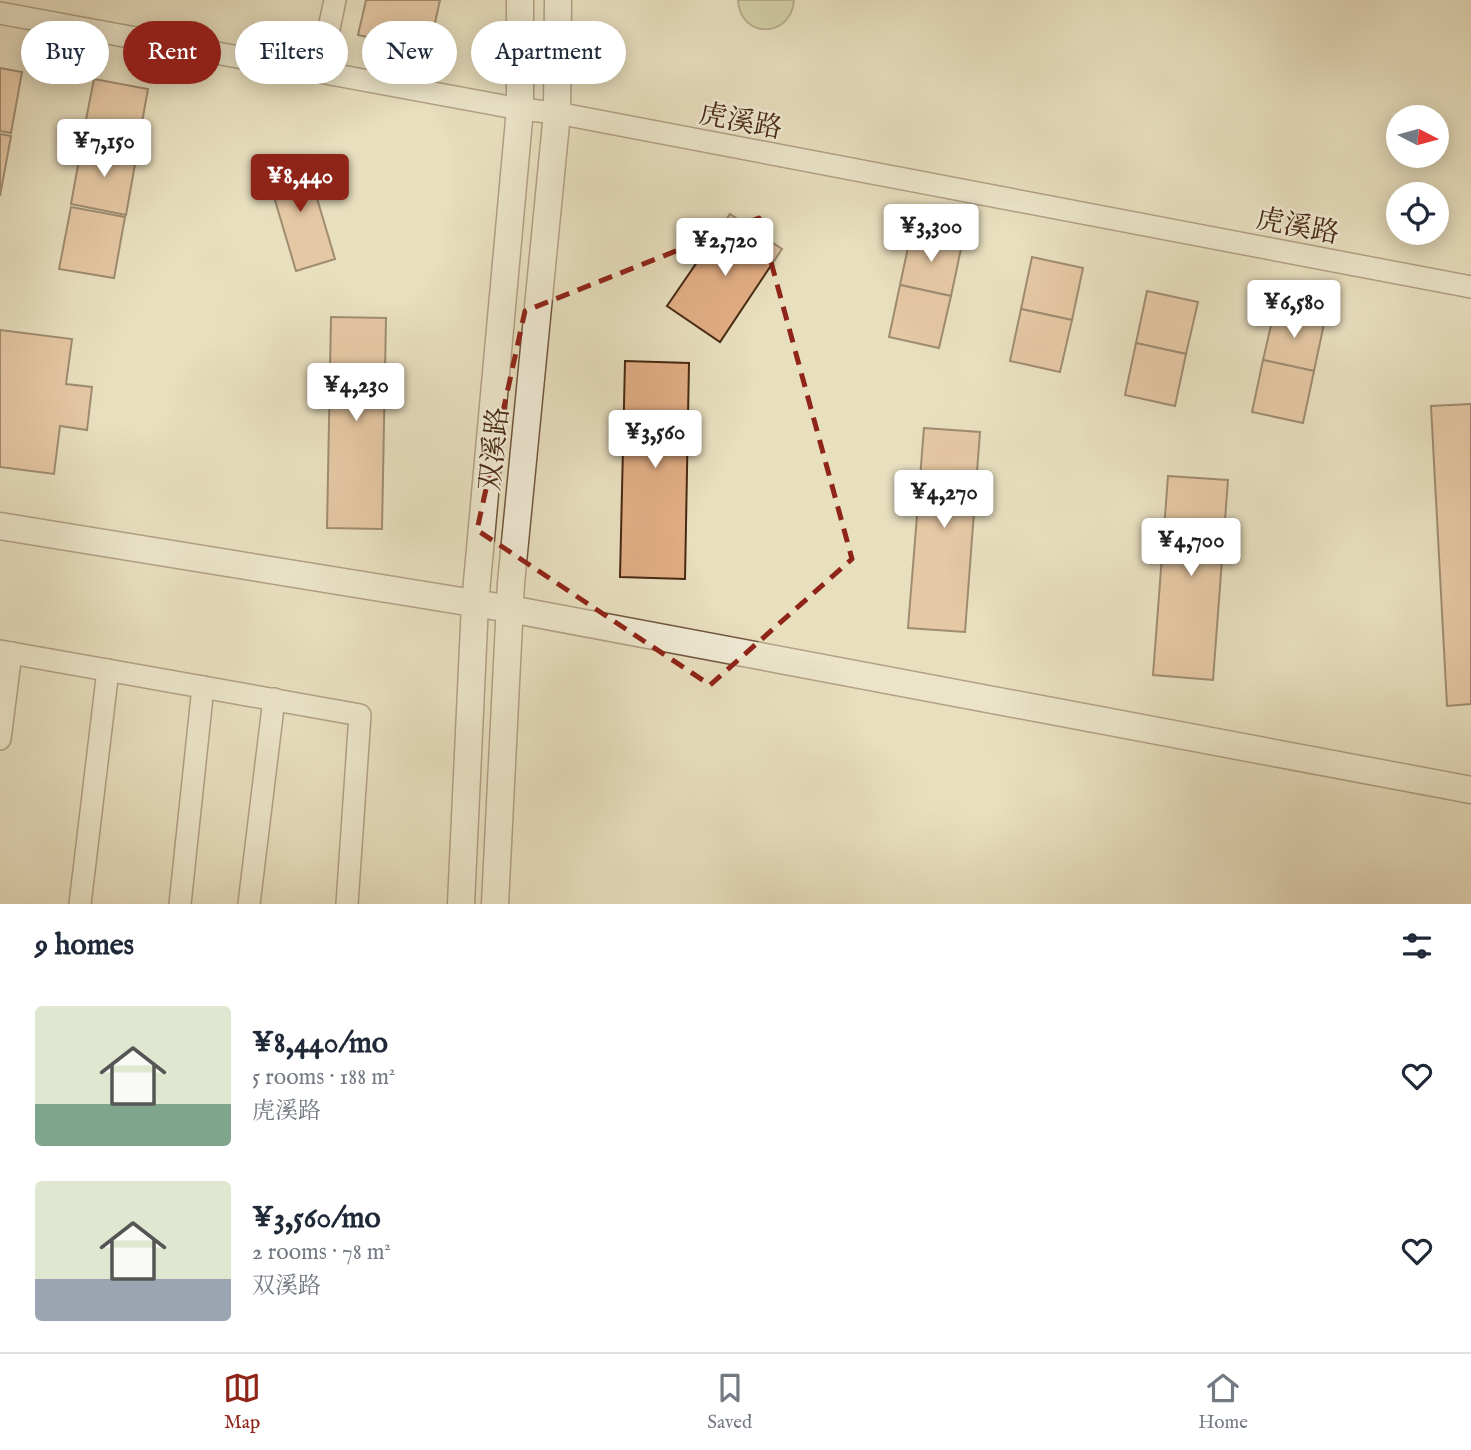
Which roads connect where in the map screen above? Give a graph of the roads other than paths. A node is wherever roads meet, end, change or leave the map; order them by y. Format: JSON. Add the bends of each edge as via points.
{"nodes":[{"id":1,"x":335,"y":0,"type":"edge"},
{"id":2,"x":520,"y":0,"type":"edge"},
{"id":3,"x":558,"y":0,"type":"edge"},
{"id":4,"x":0,"y":13,"type":"edge"},
{"id":5,"x":331,"y":21,"type":"edge"},
{"id":6,"x":235,"y":56,"type":"edge"},
{"id":7,"x":348,"y":76,"type":"edge"},
{"id":8,"x":520,"y":109,"type":"junction"},
{"id":9,"x":557,"y":113,"type":"junction"},
{"id":10,"x":1471,"y":287,"type":"edge"},
{"id":11,"x":0,"y":526,"type":"edge"},
{"id":12,"x":475,"y":604,"type":"junction"},
{"id":13,"x":510,"y":609,"type":"junction"},
{"id":14,"x":5,"y":652,"type":"edge"},
{"id":15,"x":108,"y":670,"type":"junction"},
{"id":16,"x":203,"y":687,"type":"junction"},
{"id":17,"x":274,"y":699,"type":"junction"},
{"id":18,"x":0,"y":739,"type":"edge"},
{"id":19,"x":1471,"y":790,"type":"edge"},
{"id":20,"x":80,"y":904,"type":"edge"},
{"id":21,"x":180,"y":904,"type":"edge"},
{"id":22,"x":249,"y":904,"type":"edge"},
{"id":23,"x":347,"y":904,"type":"edge"},
{"id":24,"x":461,"y":904,"type":"edge"},
{"id":25,"x":495,"y":904,"type":"edge"}],
"edges":[{"from":1,"to":5,"type":"street"},
{"from":2,"to":8,"type":"street","name":"双溪路"},
{"from":3,"to":9,"type":"street","name":"双溪路"},
{"from":4,"to":6,"type":"street","name":"虎溪路"},
{"from":7,"to":8,"type":"street","name":"虎溪路"},
{"from":8,"to":9,"type":"street","name":"虎溪路"},
{"from":8,"to":12,"type":"street","name":"双溪路"},
{"from":9,"to":10,"type":"street","name":"虎溪路"},
{"from":9,"to":13,"type":"street","name":"双溪路"},
{"from":11,"to":12,"type":"street"},
{"from":12,"to":13,"type":"street"},
{"from":12,"to":24,"type":"street","name":"双溪路"},
{"from":13,"to":19,"type":"street"},
{"from":13,"to":25,"type":"street","name":"双溪路"},
{"from":14,"to":15,"type":"street"},
{"from":14,"to":18,"type":"street"},
{"from":15,"to":16,"type":"street"},
{"from":15,"to":20,"type":"street"},
{"from":16,"to":17,"type":"street"},
{"from":16,"to":21,"type":"street"},
{"from":17,"to":22,"type":"street"},
{"from":17,"to":23,"type":"street","via":[[360,715]]}]}
